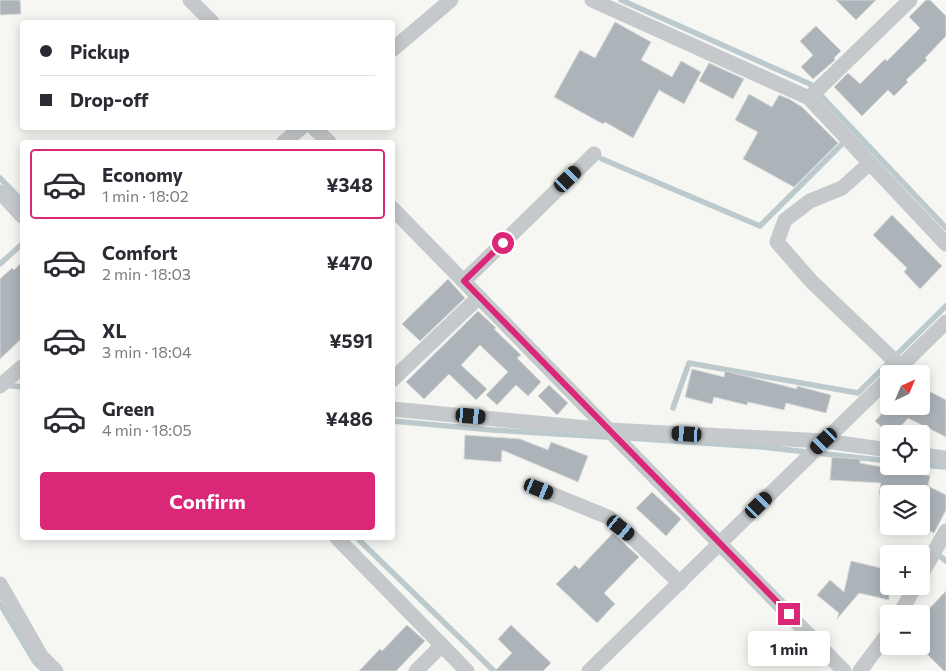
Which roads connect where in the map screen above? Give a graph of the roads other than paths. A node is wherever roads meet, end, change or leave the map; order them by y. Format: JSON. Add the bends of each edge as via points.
{"nodes":[{"id":1,"x":190,"y":0,"type":"edge"},
{"id":2,"x":451,"y":0,"type":"edge"},
{"id":3,"x":592,"y":0,"type":"edge"},
{"id":4,"x":910,"y":0,"type":"edge"},
{"id":5,"x":210,"y":20,"type":"edge"},
{"id":6,"x":395,"y":47,"type":"edge"},
{"id":7,"x":809,"y":98,"type":"junction"},
{"id":8,"x":299,"y":130,"type":"edge"},
{"id":9,"x":316,"y":130,"type":"edge"},
{"id":10,"x":286,"y":140,"type":"edge"},
{"id":11,"x":327,"y":140,"type":"edge"},
{"id":12,"x":594,"y":154,"type":"dead end"},
{"id":13,"x":870,"y":163,"type":"junction"},
{"id":14,"x":0,"y":192,"type":"edge"},
{"id":15,"x":395,"y":211,"type":"edge"},
{"id":16,"x":20,"y":214,"type":"edge"},
{"id":17,"x":946,"y":244,"type":"edge"},
{"id":18,"x":464,"y":281,"type":"junction"},
{"id":19,"x":479,"y":297,"type":"junction"},
{"id":20,"x":946,"y":322,"type":"edge"},
{"id":21,"x":892,"y":365,"type":"edge"},
{"id":22,"x":902,"y":365,"type":"edge"},
{"id":23,"x":20,"y":369,"type":"edge"},
{"id":24,"x":395,"y":377,"type":"edge"},
{"id":25,"x":8,"y":380,"type":"edge"},
{"id":26,"x":880,"y":387,"type":"edge"},
{"id":27,"x":395,"y":409,"type":"edge"},
{"id":28,"x":609,"y":430,"type":"junction"},
{"id":29,"x":824,"y":441,"type":"junction"},
{"id":30,"x":880,"y":449,"type":"edge"},
{"id":31,"x":930,"y":456,"type":"edge"},
{"id":32,"x":946,"y":458,"type":"edge"},
{"id":33,"x":539,"y":489,"type":"dead end"},
{"id":34,"x":946,"y":531,"type":"edge"},
{"id":35,"x":339,"y":540,"type":"edge"},
{"id":36,"x":720,"y":544,"type":"junction"},
{"id":37,"x":930,"y":559,"type":"edge"},
{"id":38,"x":680,"y":583,"type":"junction"},
{"id":39,"x":0,"y":584,"type":"edge"},
{"id":40,"x":880,"y":644,"type":"edge"},
{"id":41,"x":442,"y":645,"type":"junction"},
{"id":42,"x":56,"y":671,"type":"edge"},
{"id":43,"x":416,"y":671,"type":"edge"},
{"id":44,"x":467,"y":671,"type":"edge"},
{"id":45,"x":588,"y":671,"type":"edge"},
{"id":46,"x":844,"y":671,"type":"edge"},
{"id":47,"x":860,"y":671,"type":"edge"}],
"edges":[{"from":1,"to":5,"type":"street"},
{"from":2,"to":6,"type":"street"},
{"from":3,"to":7,"type":"street"},
{"from":4,"to":7,"type":"street"},
{"from":7,"to":13,"type":"street"},
{"from":8,"to":10,"type":"street"},
{"from":9,"to":11,"type":"street"},
{"from":12,"to":18,"type":"street"},
{"from":13,"to":17,"type":"street"},
{"from":13,"to":21,"type":"street","via":[[842,188],[810,201],[785,220],[777,242]]},
{"from":14,"to":16,"type":"street"},
{"from":15,"to":18,"type":"street"},
{"from":18,"to":19,"type":"street"},
{"from":19,"to":24,"type":"street"},
{"from":19,"to":28,"type":"street"},
{"from":20,"to":22,"type":"street"},
{"from":23,"to":25,"type":"street"},
{"from":26,"to":29,"type":"street"},
{"from":27,"to":28,"type":"street"},
{"from":28,"to":29,"type":"street"},
{"from":28,"to":36,"type":"street"},
{"from":29,"to":30,"type":"street"},
{"from":29,"to":36,"type":"street"},
{"from":31,"to":32,"type":"street"},
{"from":33,"to":38,"type":"street","via":[[608,517]]},
{"from":34,"to":37,"type":"street"},
{"from":35,"to":41,"type":"street"},
{"from":36,"to":38,"type":"street"},
{"from":36,"to":46,"type":"street"},
{"from":38,"to":45,"type":"street"},
{"from":39,"to":42,"type":"street","via":[[41,656]]},
{"from":40,"to":47,"type":"street"},
{"from":41,"to":43,"type":"street"},
{"from":41,"to":44,"type":"street"}]}
